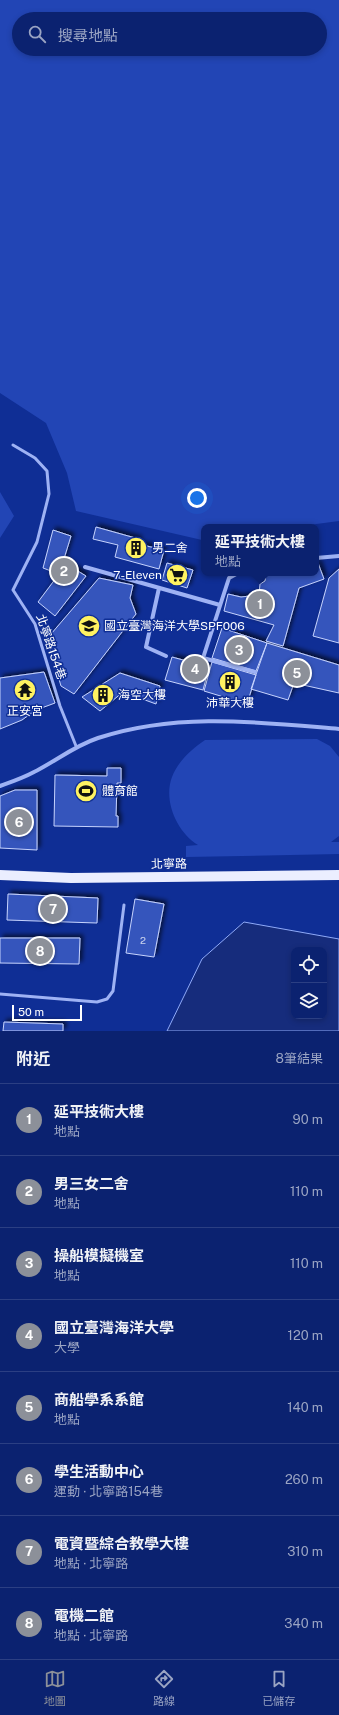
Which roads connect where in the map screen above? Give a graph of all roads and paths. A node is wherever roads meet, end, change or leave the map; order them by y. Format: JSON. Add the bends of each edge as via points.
{"nodes":[{"id":1,"x":13,"y":444,"type":"dead end"},
{"id":2,"x":339,"y":556,"type":"edge"},
{"id":3,"x":319,"y":558,"type":"edge"},
{"id":4,"x":85,"y":567,"type":"dead end"},
{"id":5,"x":233,"y":576,"type":"edge"},
{"id":6,"x":159,"y":588,"type":"junction"},
{"id":7,"x":220,"y":605,"type":"junction"},
{"id":8,"x":166,"y":656,"type":"dead end"},
{"id":9,"x":254,"y":672,"type":"dead end"},
{"id":10,"x":339,"y":729,"type":"edge"},
{"id":11,"x":76,"y":746,"type":"junction"},
{"id":12,"x":0,"y":786,"type":"edge"},
{"id":13,"x":0,"y":875,"type":"edge"},
{"id":14,"x":339,"y":875,"type":"edge"},
{"id":15,"x":124,"y":905,"type":"dead end"},
{"id":16,"x":0,"y":994,"type":"edge"}],
"edges":[{"from":1,"to":11,"type":"lane","name":"北寧路154巷","via":[[35,458],[47,471],[48,494],[37,542],[13,590],[35,624],[60,706]]},
{"from":2,"to":3,"type":"street"},
{"from":4,"to":6,"type":"street"},
{"from":5,"to":7,"type":"street","via":[[229,578]]},
{"from":6,"to":7,"type":"street"},
{"from":6,"to":8,"type":"street","via":[[146,647]]},
{"from":7,"to":9,"type":"street","via":[[203,658]]},
{"from":10,"to":11,"type":"street","via":[[206,720],[127,730]]},
{"from":11,"to":12,"type":"street","via":[[34,772]]},
{"from":13,"to":14,"type":"main road","name":"北寧路","via":[[71,878]]},
{"from":15,"to":16,"type":"lane","via":[[113,991],[108,999],[97,1002]]}]}
